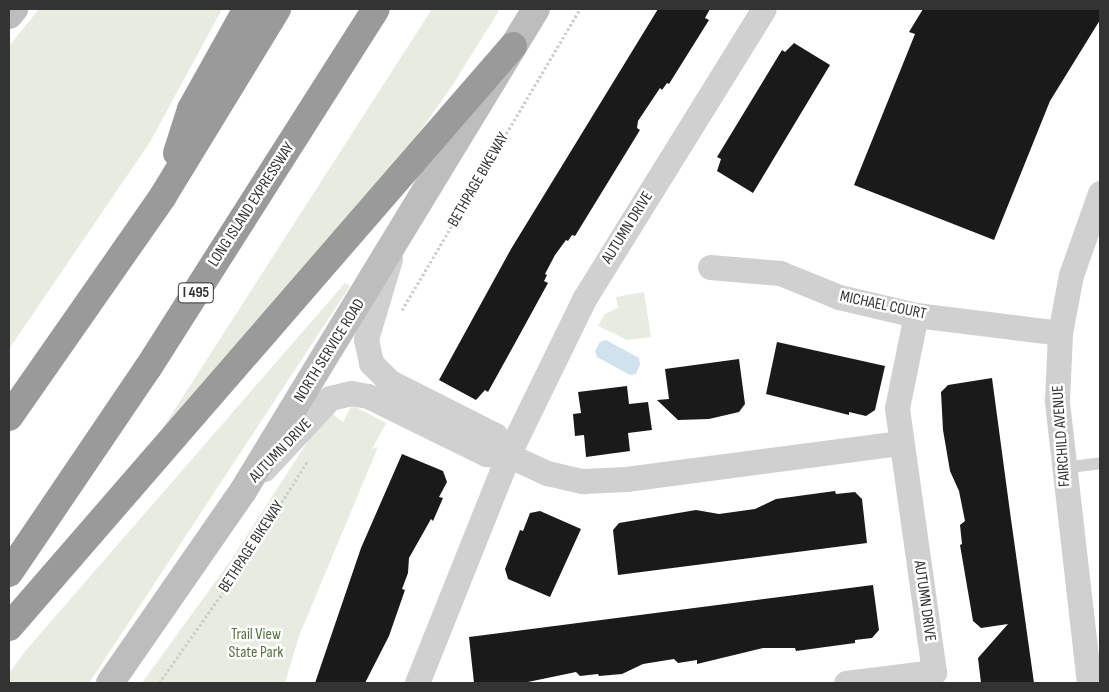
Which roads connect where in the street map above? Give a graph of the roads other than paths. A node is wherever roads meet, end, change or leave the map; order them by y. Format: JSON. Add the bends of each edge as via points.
{"nodes":[{"id":1,"x":14,"y":9,"type":"edge"},
{"id":2,"x":247,"y":9,"type":"edge"},
{"id":3,"x":277,"y":9,"type":"edge"},
{"id":4,"x":376,"y":9,"type":"edge"},
{"id":5,"x":536,"y":9,"type":"edge"},
{"id":6,"x":764,"y":9,"type":"edge"},
{"id":7,"x":9,"y":15,"type":"edge"},
{"id":8,"x":513,"y":46,"type":"junction"},
{"id":9,"x":1100,"y":193,"type":"edge"},
{"id":10,"x":163,"y":196,"type":"junction"},
{"id":11,"x":394,"y":247,"type":"junction"},
{"id":12,"x":710,"y":267,"type":"dead end"},
{"id":13,"x":916,"y":315,"type":"junction"},
{"id":14,"x":1060,"y":333,"type":"junction"},
{"id":15,"x":9,"y":416,"type":"edge"},
{"id":16,"x":901,"y":443,"type":"junction"},
{"id":17,"x":508,"y":455,"type":"junction"},
{"id":18,"x":1100,"y":463,"type":"edge"},
{"id":19,"x":1062,"y":468,"type":"junction"},
{"id":20,"x":243,"y":491,"type":"junction"},
{"id":21,"x":9,"y":574,"type":"edge"},
{"id":22,"x":9,"y":626,"type":"edge"},
{"id":23,"x":110,"y":683,"type":"edge"},
{"id":24,"x":416,"y":683,"type":"edge"},
{"id":25,"x":846,"y":683,"type":"edge"},
{"id":26,"x":1089,"y":683,"type":"edge"}],
"edges":[{"from":1,"to":7,"type":"main road"},
{"from":2,"to":10,"type":"highway","via":[[191,109]]},
{"from":3,"to":10,"type":"highway"},
{"from":4,"to":21,"type":"highway","name":"LONG ISLAND EXPRESSWAY","number":"I 495","via":[[148,368]]},
{"from":5,"to":8,"type":"main road","name":"NORTH SERVICE ROAD"},
{"from":6,"to":17,"type":"street","name":"AUTUMN DRIVE","via":[[584,299]]},
{"from":8,"to":11,"type":"main road","name":"NORTH SERVICE ROAD"},
{"from":8,"to":22,"type":"highway"},
{"from":9,"to":14,"type":"street","name":"FAIRCHILD AVENUE","via":[[1071,275]]},
{"from":10,"to":15,"type":"highway"},
{"from":11,"to":17,"type":"street","via":[[366,339],[370,363],[390,382],[495,435]]},
{"from":11,"to":20,"type":"main road","name":"NORTH SERVICE ROAD"},
{"from":12,"to":13,"type":"street","name":"MICHAEL COURT","via":[[780,273],[839,297]]},
{"from":13,"to":14,"type":"street","name":"MICHAEL COURT"},
{"from":13,"to":16,"type":"street","name":"AUTUMN DRIVE","via":[[897,408]]},
{"from":14,"to":19,"type":"street","name":"FAIRCHILD AVENUE","via":[[1057,400]]},
{"from":16,"to":17,"type":"street","name":"AUTUMN DRIVE","via":[[626,479],[583,481],[546,473]]},
{"from":16,"to":25,"type":"street","name":"AUTUMN DRIVE","via":[[934,672]]},
{"from":17,"to":20,"type":"street","name":"AUTUMN DRIVE","via":[[486,454],[368,396],[346,393],[330,398]]},
{"from":17,"to":24,"type":"street","name":"AUTUMN DRIVE"},
{"from":18,"to":19,"type":"lane"},
{"from":19,"to":26,"type":"street","name":"FAIRCHILD AVENUE"},
{"from":20,"to":23,"type":"main road","name":"NORTH SERVICE ROAD"}]}
